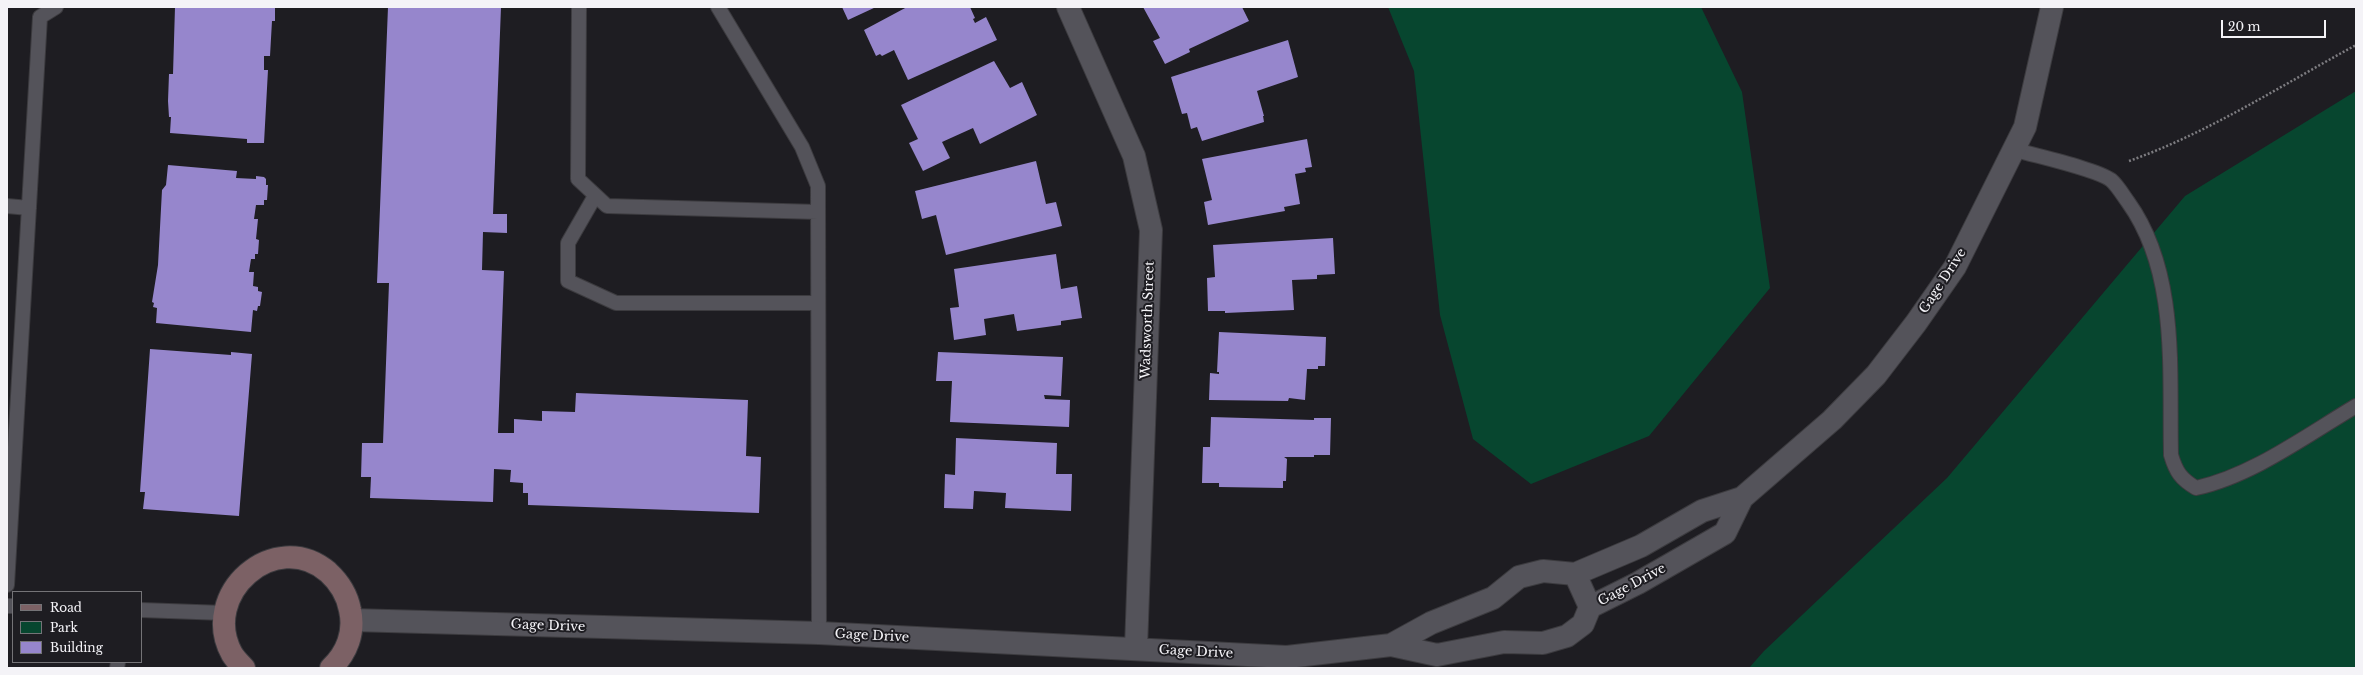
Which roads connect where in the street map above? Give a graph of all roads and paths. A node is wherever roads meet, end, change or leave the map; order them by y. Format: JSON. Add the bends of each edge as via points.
{"nodes":[{"id":1,"x":56,"y":7,"type":"edge"},
{"id":2,"x":579,"y":7,"type":"edge"},
{"id":3,"x":718,"y":7,"type":"edge"},
{"id":4,"x":1068,"y":7,"type":"edge"},
{"id":5,"x":2052,"y":7,"type":"edge"},
{"id":6,"x":2356,"y":45,"type":"edge"},
{"id":7,"x":2016,"y":150,"type":"junction"},
{"id":8,"x":2088,"y":171,"type":"junction"},
{"id":9,"x":595,"y":196,"type":"junction"},
{"id":10,"x":7,"y":206,"type":"edge"},
{"id":11,"x":29,"y":208,"type":"junction"},
{"id":12,"x":818,"y":212,"type":"junction"},
{"id":13,"x":818,"y":303,"type":"junction"},
{"id":14,"x":2356,"y":406,"type":"edge"},
{"id":15,"x":1742,"y":498,"type":"junction"},
{"id":16,"x":1575,"y":574,"type":"junction"},
{"id":17,"x":7,"y":585,"type":"edge"},
{"id":18,"x":1590,"y":607,"type":"junction"},
{"id":19,"x":142,"y":610,"type":"edge"},
{"id":20,"x":224,"y":613,"type":"junction"},
{"id":21,"x":352,"y":620,"type":"junction"},
{"id":22,"x":819,"y":633,"type":"junction"},
{"id":23,"x":1391,"y":645,"type":"junction"},
{"id":24,"x":1136,"y":648,"type":"junction"},
{"id":25,"x":244,"y":668,"type":"edge"},
{"id":26,"x":331,"y":668,"type":"edge"}],
"edges":[{"from":1,"to":11,"type":"lane","via":[[40,17]]},
{"from":2,"to":9,"type":"lane","via":[[578,179]]},
{"from":3,"to":12,"type":"lane","via":[[802,147],[818,186]]},
{"from":4,"to":24,"type":"street","name":"Wadsworth Street","via":[[1134,156],[1152,230]]},
{"from":5,"to":7,"type":"street","name":"Gage Drive","via":[[2025,127]]},
{"from":6,"to":8,"type":"path","via":[[2217,121],[2149,154],[2121,164]]},
{"from":7,"to":8,"type":"lane"},
{"from":7,"to":15,"type":"street","name":"Gage Drive","via":[[1955,267],[1876,375],[1832,420]]},
{"from":8,"to":14,"type":"lane","via":[[2111,180],[2141,220],[2161,276],[2167,326],[2171,455],[2176,472],[2186,482],[2196,488],[2216,484],[2276,454]]},
{"from":9,"to":12,"type":"lane","via":[[607,206]]},
{"from":9,"to":13,"type":"lane","via":[[568,243],[568,281],[616,303]]},
{"from":10,"to":11,"type":"lane"},
{"from":11,"to":17,"type":"lane"},
{"from":12,"to":13,"type":"lane"},
{"from":13,"to":22,"type":"lane"},
{"from":15,"to":16,"type":"street","name":"Gage Drive","via":[[1702,510],[1641,546]]},
{"from":15,"to":18,"type":"street","name":"Gage Drive","via":[[1725,533],[1638,583]]},
{"from":16,"to":18,"type":"street"},
{"from":16,"to":23,"type":"street","name":"Gage Drive","via":[[1543,571],[1519,576],[1493,598],[1430,623]]},
{"from":18,"to":23,"type":"street","name":"Gage Drive","via":[[1583,624],[1567,636],[1543,642],[1504,642],[1437,655]]},
{"from":19,"to":20,"type":"lane"},
{"from":20,"to":21,"type":"street","via":[[230,593],[243,576],[260,564],[281,558],[302,559],[322,567],[338,581],[348,600]]},
{"from":20,"to":25,"type":"street","via":[[232,654]]},
{"from":21,"to":22,"type":"street","name":"Gage Drive"},
{"from":21,"to":26,"type":"street","via":[[349,641],[340,660]]},
{"from":22,"to":24,"type":"street","name":"Gage Drive"},
{"from":23,"to":24,"type":"street","name":"Gage Drive","via":[[1287,656]]}]}
